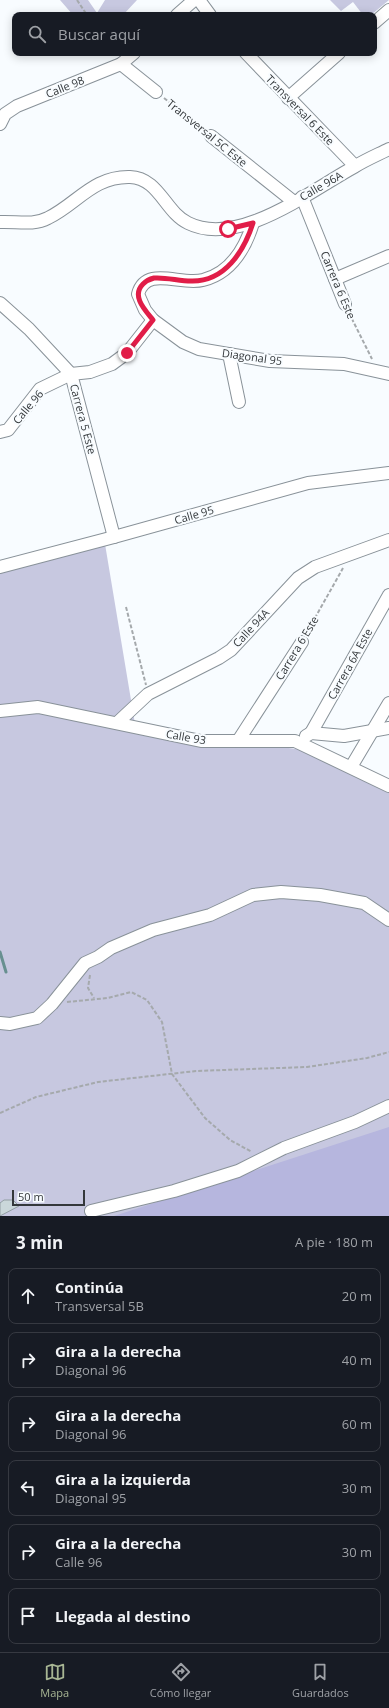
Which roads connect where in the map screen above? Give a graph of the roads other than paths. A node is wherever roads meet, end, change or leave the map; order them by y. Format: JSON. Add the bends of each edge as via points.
{"nodes":[{"id":1,"x":194,"y":0,"type":"edge"},
{"id":2,"x":199,"y":0,"type":"edge"},
{"id":3,"x":389,"y":10,"type":"edge"},
{"id":4,"x":180,"y":12,"type":"edge"},
{"id":5,"x":208,"y":12,"type":"edge"},
{"id":6,"x":377,"y":20,"type":"edge"},
{"id":7,"x":130,"y":56,"type":"edge"},
{"id":8,"x":249,"y":56,"type":"edge"},
{"id":9,"x":336,"y":56,"type":"edge"},
{"id":10,"x":121,"y":64,"type":"junction"},
{"id":11,"x":156,"y":92,"type":"road end"},
{"id":12,"x":288,"y":98,"type":"junction"},
{"id":13,"x":0,"y":124,"type":"edge"},
{"id":14,"x":211,"y":136,"type":"road end"},
{"id":15,"x":389,"y":149,"type":"edge"},
{"id":16,"x":354,"y":166,"type":"junction"},
{"id":17,"x":298,"y":200,"type":"junction"},
{"id":18,"x":0,"y":222,"type":"edge"},
{"id":19,"x":253,"y":223,"type":"junction"},
{"id":20,"x":389,"y":256,"type":"edge"},
{"id":21,"x":335,"y":279,"type":"junction"},
{"id":22,"x":0,"y":303,"type":"edge"},
{"id":23,"x":345,"y":304,"type":"road end"},
{"id":24,"x":153,"y":320,"type":"junction"},
{"id":25,"x":229,"y":354,"type":"junction"},
{"id":26,"x":383,"y":372,"type":"edge"},
{"id":27,"x":71,"y":374,"type":"junction"},
{"id":28,"x":239,"y":402,"type":"dead end"},
{"id":29,"x":0,"y":432,"type":"edge"},
{"id":30,"x":389,"y":473,"type":"edge"},
{"id":31,"x":114,"y":538,"type":"junction"},
{"id":32,"x":389,"y":540,"type":"edge"},
{"id":33,"x":0,"y":567,"type":"edge"},
{"id":34,"x":389,"y":595,"type":"edge"},
{"id":35,"x":302,"y":642,"type":"road end"},
{"id":36,"x":389,"y":703,"type":"edge"},
{"id":37,"x":0,"y":711,"type":"edge"},
{"id":38,"x":117,"y":723,"type":"junction"},
{"id":39,"x":389,"y":728,"type":"edge"},
{"id":40,"x":371,"y":732,"type":"junction"},
{"id":41,"x":311,"y":733,"type":"junction"},
{"id":42,"x":238,"y":741,"type":"junction"},
{"id":43,"x":295,"y":741,"type":"junction"},
{"id":44,"x":351,"y":767,"type":"junction"},
{"id":45,"x":389,"y":786,"type":"edge"},
{"id":46,"x":389,"y":920,"type":"edge"},
{"id":47,"x":0,"y":1023,"type":"edge"},
{"id":48,"x":389,"y":1106,"type":"edge"},
{"id":49,"x":91,"y":1211,"type":"dead end"}],
"edges":[{"from":1,"to":4,"type":"street"},
{"from":2,"to":5,"type":"street"},
{"from":3,"to":6,"type":"street"},
{"from":7,"to":10,"type":"street","name":"Calle 98"},
{"from":8,"to":12,"type":"street","name":"Transversal 6 Este"},
{"from":9,"to":12,"type":"street"},
{"from":10,"to":11,"type":"street","name":"Transversal 5C Este"},
{"from":10,"to":13,"type":"street","name":"Calle 98","via":[[17,106],[5,114]]},
{"from":12,"to":16,"type":"street","name":"Transversal 6 Este"},
{"from":14,"to":17,"type":"street","name":"Transversal 5C Este"},
{"from":15,"to":16,"type":"street","name":"Calle 96A"},
{"from":16,"to":17,"type":"street","name":"Calle 96A"},
{"from":17,"to":19,"type":"street","name":"Calle 96A"},
{"from":17,"to":21,"type":"street","name":"Carrera 6 Este"},
{"from":18,"to":19,"type":"street","name":"Calle 96A","via":[[30,223],[47,219],[98,184],[131,177],[150,183],[174,213],[186,223],[198,228],[228,229]]},
{"from":19,"to":24,"type":"street","name":"Diagonal 95","via":[[240,254],[218,274],[191,282],[154,278],[146,281],[138,294]]},
{"from":20,"to":21,"type":"street"},
{"from":21,"to":23,"type":"street","name":"Carrera 6 Este"},
{"from":22,"to":27,"type":"street","name":"Carrera 5 Este","via":[[29,329]]},
{"from":24,"to":25,"type":"street","name":"Diagonal 95","via":[[191,346]]},
{"from":24,"to":27,"type":"street","name":"Calle 96","via":[[127,353],[112,364],[90,372]]},
{"from":25,"to":26,"type":"street","name":"Diagonal 95","via":[[270,361],[344,364]]},
{"from":25,"to":28,"type":"street"},
{"from":27,"to":29,"type":"street","name":"Calle 96","via":[[40,390],[8,430]]},
{"from":27,"to":31,"type":"street","name":"Carrera 5 Este"},
{"from":30,"to":31,"type":"street","name":"Calle 95","via":[[308,483]]},
{"from":31,"to":33,"type":"street","name":"Calle 95"},
{"from":32,"to":38,"type":"street","name":"Calle 94A","via":[[315,567],[298,578],[231,650],[148,694]]},
{"from":34,"to":41,"type":"street","name":"Carrera 6A Este"},
{"from":35,"to":42,"type":"street","name":"Carrera 6 Este"},
{"from":36,"to":40,"type":"street"},
{"from":37,"to":38,"type":"street","name":"Calle 93","via":[[38,707]]},
{"from":38,"to":42,"type":"street","name":"Calle 93","via":[[201,741]]},
{"from":39,"to":40,"type":"street"},
{"from":40,"to":41,"type":"street","via":[[344,736]]},
{"from":40,"to":44,"type":"street"},
{"from":41,"to":43,"type":"street"},
{"from":42,"to":43,"type":"street","name":"Calle 93"},
{"from":43,"to":44,"type":"street","name":"Calle 93"},
{"from":44,"to":45,"type":"street","name":"Calle 93"},
{"from":46,"to":47,"type":"street","via":[[364,903],[320,895],[253,894],[210,915],[153,930],[111,948],[85,963],[52,1004],[37,1018],[10,1024]]},
{"from":48,"to":49,"type":"street","via":[[356,1122],[284,1148],[238,1171]]}]}
